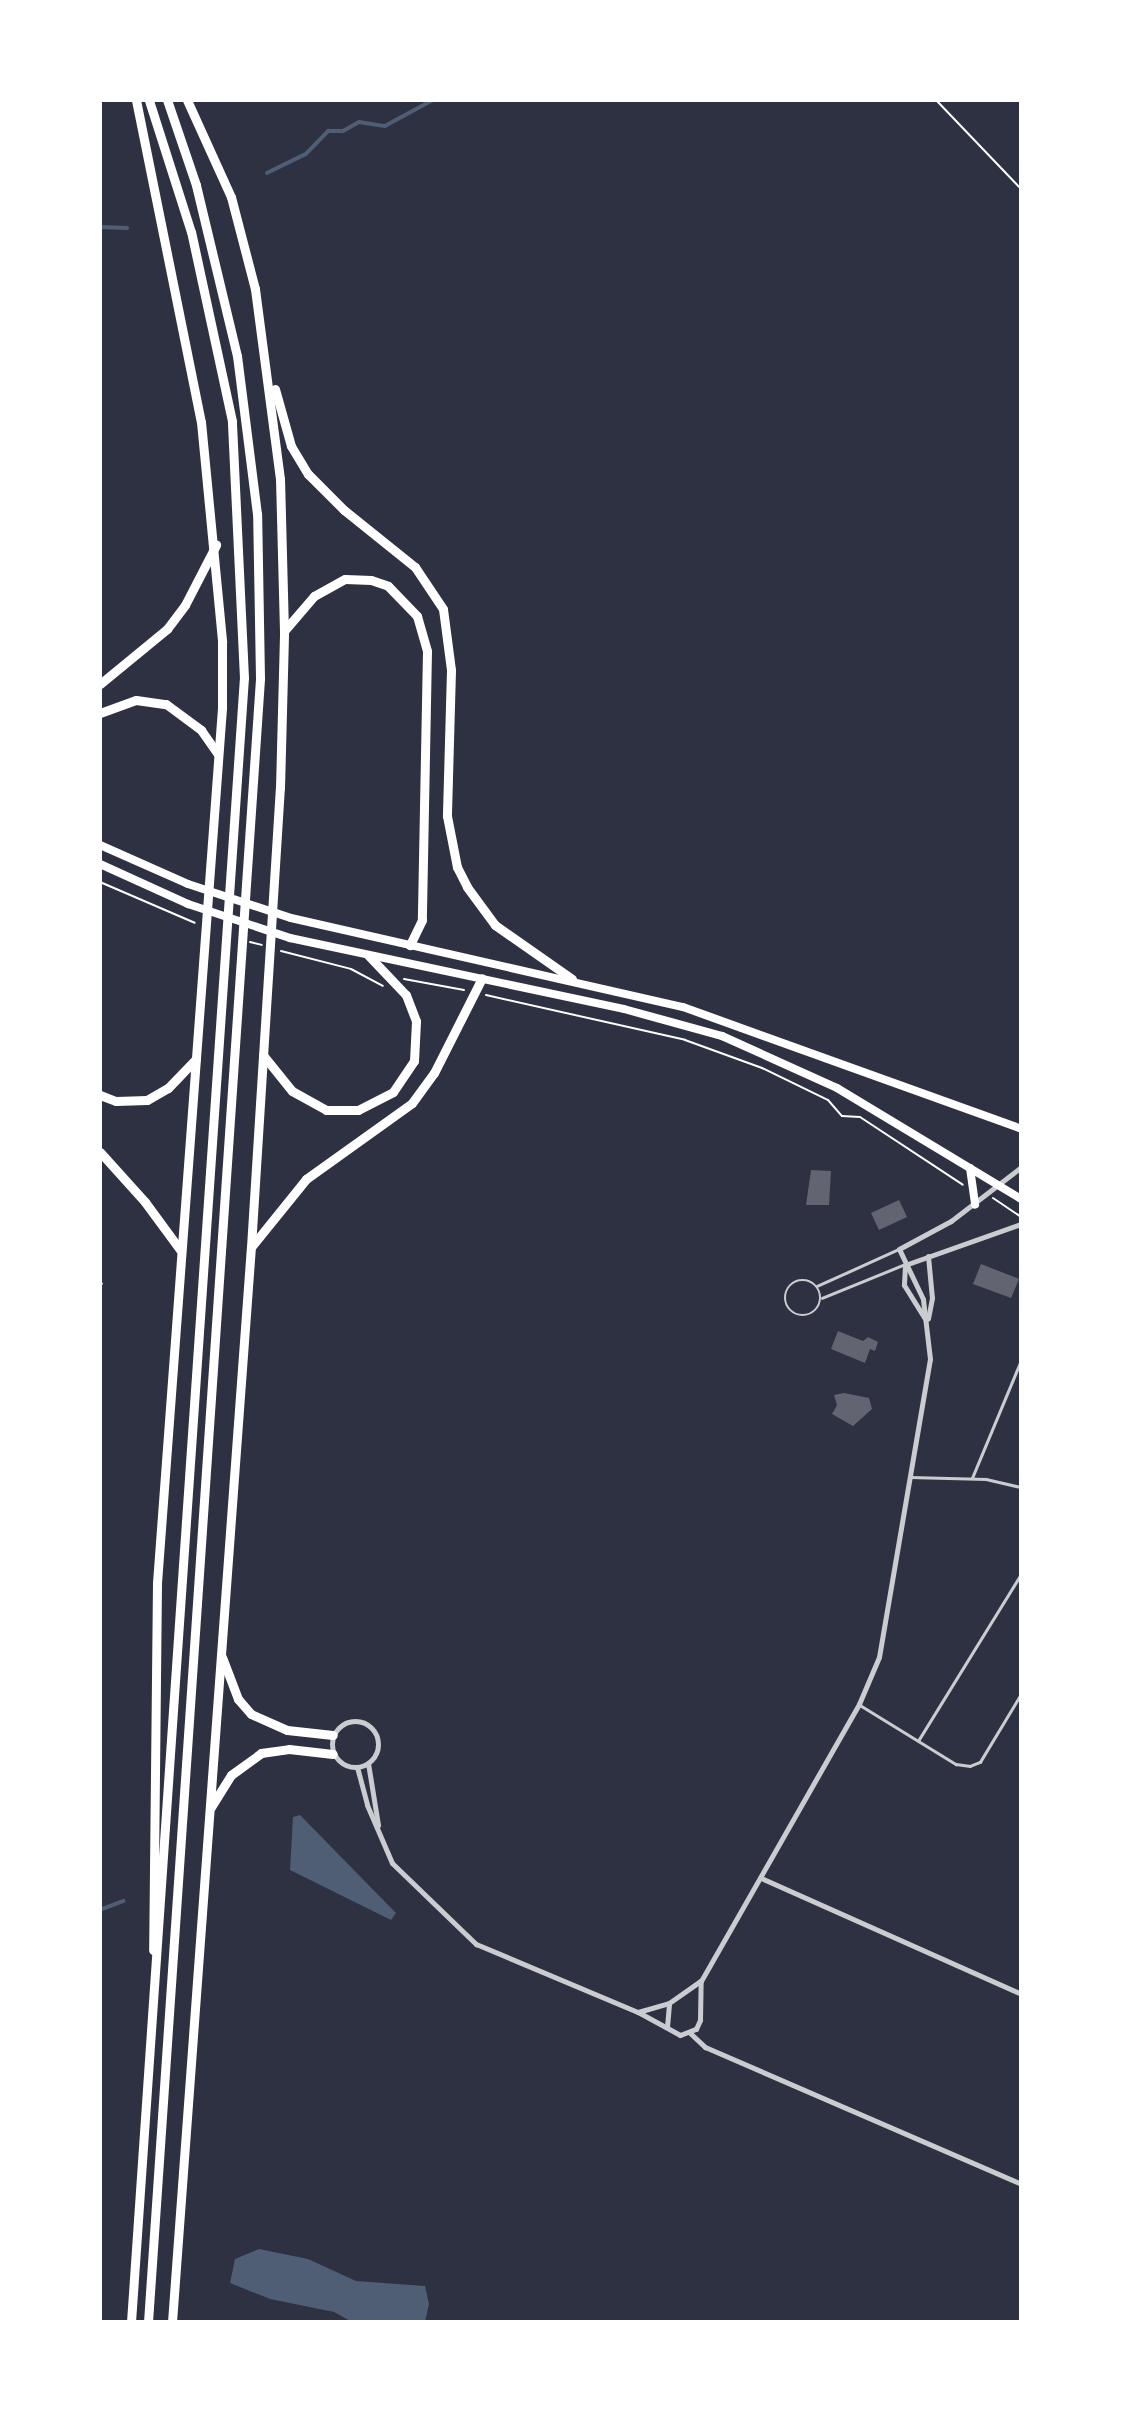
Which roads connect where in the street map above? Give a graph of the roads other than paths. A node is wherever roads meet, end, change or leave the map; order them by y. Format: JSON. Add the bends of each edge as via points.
{"nodes":[{"id":1,"x":136,"y":100,"type":"edge"},
{"id":2,"x":149,"y":100,"type":"edge"},
{"id":3,"x":167,"y":100,"type":"edge"},
{"id":4,"x":187,"y":100,"type":"edge"},
{"id":5,"x":269,"y":382,"type":"junction"},
{"id":6,"x":216,"y":545,"type":"junction"},
{"id":7,"x":284,"y":631,"type":"junction"},
{"id":8,"x":100,"y":684,"type":"edge"},
{"id":9,"x":100,"y":713,"type":"edge"},
{"id":10,"x":218,"y":754,"type":"junction"},
{"id":11,"x":100,"y":845,"type":"edge"},
{"id":12,"x":100,"y":864,"type":"edge"},
{"id":13,"x":410,"y":945,"type":"junction"},
{"id":14,"x":368,"y":955,"type":"junction"},
{"id":15,"x":482,"y":978,"type":"junction"},
{"id":16,"x":572,"y":979,"type":"junction"},
{"id":17,"x":263,"y":1055,"type":"junction"},
{"id":18,"x":196,"y":1059,"type":"junction"},
{"id":19,"x":100,"y":1095,"type":"edge"},
{"id":20,"x":1021,"y":1129,"type":"edge"},
{"id":21,"x":100,"y":1152,"type":"edge"},
{"id":22,"x":1021,"y":1167,"type":"edge"},
{"id":23,"x":970,"y":1168,"type":"junction"},
{"id":24,"x":1000,"y":1186,"type":"junction"},
{"id":25,"x":1021,"y":1199,"type":"edge"},
{"id":26,"x":975,"y":1205,"type":"junction"},
{"id":27,"x":1021,"y":1224,"type":"edge"},
{"id":28,"x":251,"y":1247,"type":"junction"},
{"id":29,"x":899,"y":1249,"type":"junction"},
{"id":30,"x":181,"y":1251,"type":"junction"},
{"id":31,"x":928,"y":1256,"type":"junction"},
{"id":32,"x":905,"y":1265,"type":"junction"},
{"id":33,"x":817,"y":1286,"type":"junction"},
{"id":34,"x":822,"y":1298,"type":"junction"},
{"id":35,"x":928,"y":1322,"type":"junction"},
{"id":36,"x":1021,"y":1360,"type":"edge"},
{"id":37,"x":911,"y":1476,"type":"junction"},
{"id":38,"x":972,"y":1478,"type":"junction"},
{"id":39,"x":1021,"y":1487,"type":"edge"},
{"id":40,"x":1021,"y":1574,"type":"edge"},
{"id":41,"x":221,"y":1656,"type":"junction"},
{"id":42,"x":1021,"y":1694,"type":"edge"},
{"id":43,"x":859,"y":1704,"type":"junction"},
{"id":44,"x":333,"y":1735,"type":"junction"},
{"id":45,"x":918,"y":1741,"type":"junction"},
{"id":46,"x":334,"y":1754,"type":"junction"},
{"id":47,"x":368,"y":1763,"type":"junction"},
{"id":48,"x":357,"y":1768,"type":"junction"},
{"id":49,"x":211,"y":1807,"type":"junction"},
{"id":50,"x":378,"y":1828,"type":"junction"},
{"id":51,"x":761,"y":1878,"type":"junction"},
{"id":52,"x":701,"y":1982,"type":"junction"},
{"id":53,"x":1021,"y":1994,"type":"edge"},
{"id":54,"x":669,"y":2003,"type":"junction"},
{"id":55,"x":638,"y":2012,"type":"junction"},
{"id":56,"x":667,"y":2026,"type":"junction"},
{"id":57,"x":690,"y":2033,"type":"junction"},
{"id":58,"x":152,"y":2038,"type":"junction"},
{"id":59,"x":1021,"y":2184,"type":"edge"},
{"id":60,"x":131,"y":2322,"type":"edge"},
{"id":61,"x":148,"y":2322,"type":"edge"},
{"id":62,"x":172,"y":2322,"type":"edge"}],
"edges":[{"from":1,"to":6,"type":"highway","via":[[188,344]]},
{"from":2,"to":58,"type":"highway","via":[[191,232],[232,421],[243,678]]},
{"from":3,"to":61,"type":"highway","via":[[196,185],[237,356],[257,514],[260,678],[254,831]]},
{"from":4,"to":5,"type":"highway","via":[[212,150],[245,240]]},
{"from":5,"to":7,"type":"highway","via":[[280,479]]},
{"from":5,"to":16,"type":"highway","via":[[291,446],[308,474],[344,510],[415,566],[436,594],[451,645],[447,816],[457,867],[495,925]]},
{"from":6,"to":8,"type":"highway","via":[[167,629]]},
{"from":6,"to":10,"type":"highway","via":[[222,642]]},
{"from":7,"to":13,"type":"highway","via":[[314,596],[345,579],[388,586],[417,616],[427,650],[422,920]]},
{"from":7,"to":17,"type":"highway","via":[[280,788]]},
{"from":9,"to":10,"type":"highway","via":[[136,700],[166,704],[201,730]]},
{"from":10,"to":18,"type":"highway"},
{"from":11,"to":13,"type":"main road","via":[[188,884],[291,918]]},
{"from":12,"to":14,"type":"main road","via":[[188,904],[290,937]]},
{"from":13,"to":16,"type":"main road"},
{"from":14,"to":15,"type":"main road"},
{"from":14,"to":17,"type":"highway","via":[[405,995],[416,1021],[414,1062],[393,1092],[358,1110],[318,1107],[292,1091]]},
{"from":15,"to":23,"type":"main road","via":[[668,1019],[764,1052],[878,1110]]},
{"from":15,"to":28,"type":"highway","via":[[434,1073],[412,1103],[306,1179]]},
{"from":16,"to":20,"type":"main road","via":[[739,1025]]},
{"from":17,"to":28,"type":"highway"},
{"from":18,"to":19,"type":"highway","via":[[168,1088],[147,1100],[116,1101]]},
{"from":18,"to":30,"type":"highway"},
{"from":21,"to":30,"type":"highway"},
{"from":22,"to":24,"type":"street"},
{"from":23,"to":24,"type":"main road"},
{"from":23,"to":26,"type":"main road"},
{"from":24,"to":25,"type":"main road"},
{"from":24,"to":26,"type":"street"},
{"from":26,"to":29,"type":"street"},
{"from":27,"to":31,"type":"street"},
{"from":28,"to":41,"type":"highway"},
{"from":29,"to":32,"type":"street"},
{"from":29,"to":33,"type":"lane"},
{"from":30,"to":58,"type":"highway","via":[[157,1583]]},
{"from":31,"to":32,"type":"street"},
{"from":31,"to":35,"type":"street","via":[[932,1298]]},
{"from":32,"to":34,"type":"lane"},
{"from":32,"to":35,"type":"street","via":[[917,1281]]},
{"from":32,"to":35,"type":"street","via":[[904,1284]]},
{"from":33,"to":34,"type":"lane"},
{"from":33,"to":34,"type":"lane","via":[[808,1280],[793,1283],[786,1292],[787,1307],[793,1314],[807,1316],[819,1308]]},
{"from":35,"to":37,"type":"street","via":[[930,1359]]},
{"from":36,"to":38,"type":"lane"},
{"from":37,"to":38,"type":"lane"},
{"from":37,"to":43,"type":"street","via":[[879,1657]]},
{"from":38,"to":39,"type":"lane"},
{"from":40,"to":45,"type":"lane"},
{"from":41,"to":44,"type":"highway","via":[[238,1699],[251,1714],[287,1730]]},
{"from":41,"to":49,"type":"highway"},
{"from":42,"to":45,"type":"lane","via":[[980,1762],[956,1764]]},
{"from":43,"to":45,"type":"lane"},
{"from":43,"to":51,"type":"street"},
{"from":44,"to":46,"type":"street"},
{"from":44,"to":47,"type":"street","via":[[349,1722],[366,1724],[378,1741]]},
{"from":46,"to":48,"type":"street","via":[[343,1764]]},
{"from":46,"to":49,"type":"highway","via":[[289,1749],[261,1753],[231,1775]]},
{"from":47,"to":48,"type":"street"},
{"from":47,"to":50,"type":"street"},
{"from":48,"to":50,"type":"street"},
{"from":49,"to":62,"type":"highway"},
{"from":50,"to":55,"type":"street","via":[[392,1863],[477,1944]]},
{"from":51,"to":52,"type":"street"},
{"from":51,"to":53,"type":"street"},
{"from":52,"to":54,"type":"street"},
{"from":52,"to":57,"type":"street","via":[[700,2020]]},
{"from":54,"to":55,"type":"street"},
{"from":54,"to":56,"type":"street"},
{"from":55,"to":56,"type":"street"},
{"from":56,"to":57,"type":"street","via":[[680,2035]]},
{"from":57,"to":59,"type":"street","via":[[705,2047]]},
{"from":58,"to":60,"type":"highway"}]}
